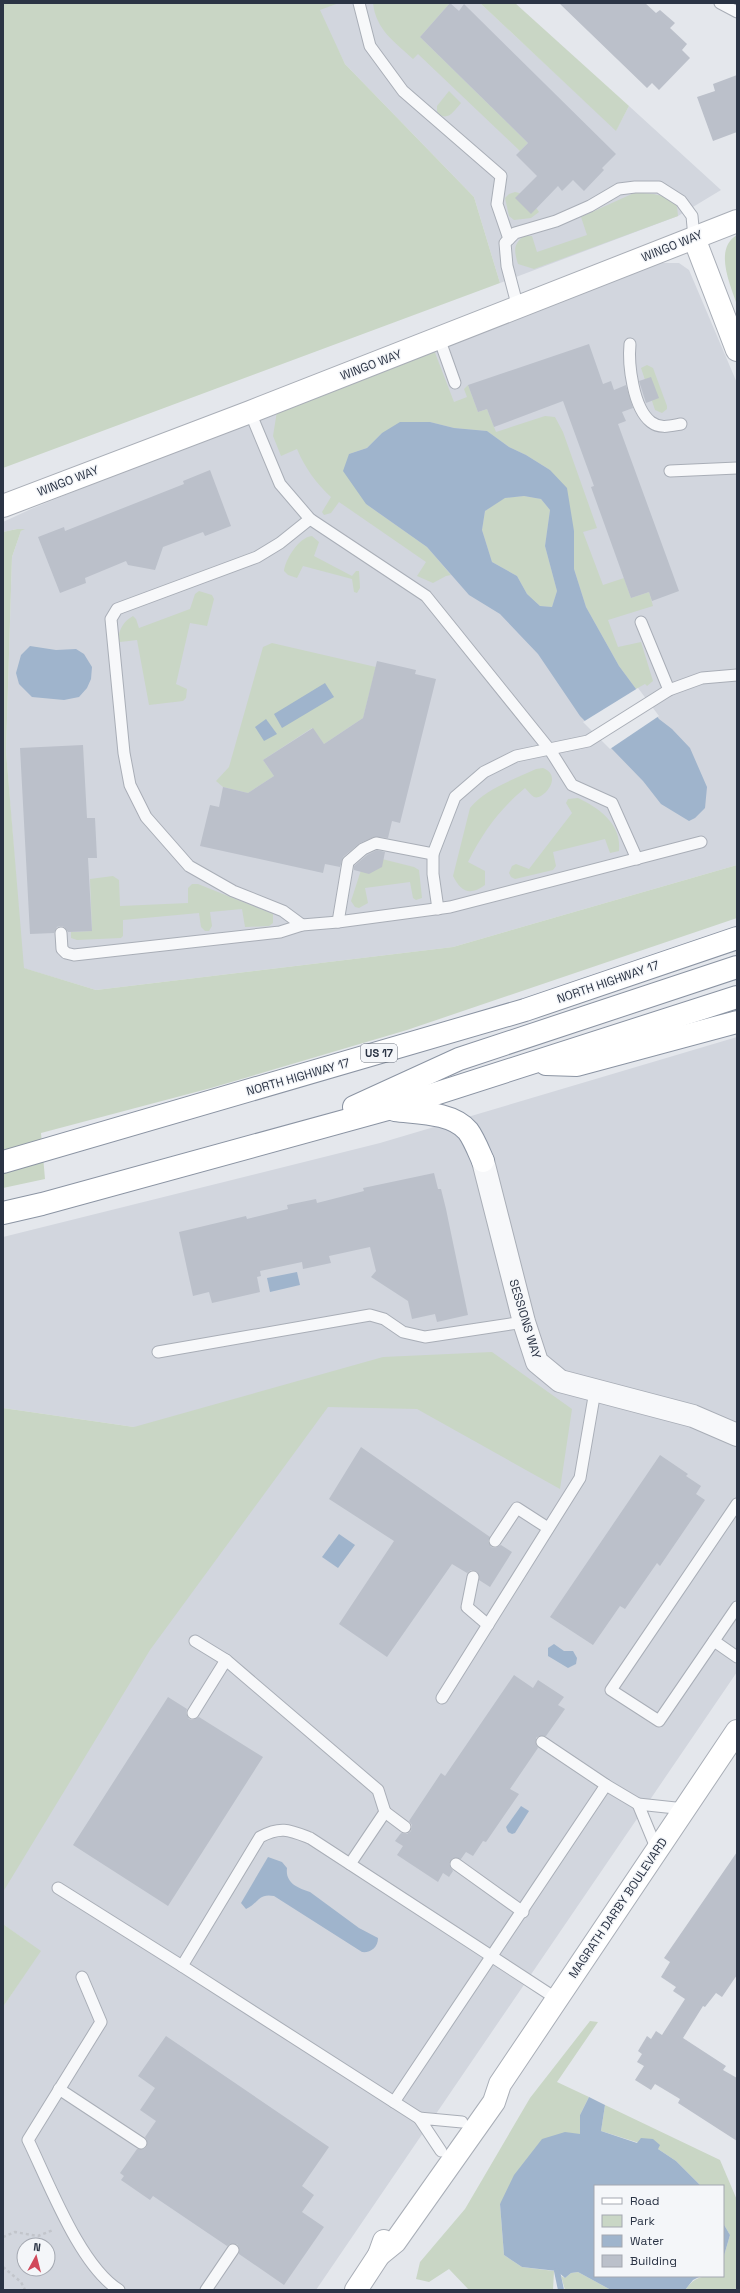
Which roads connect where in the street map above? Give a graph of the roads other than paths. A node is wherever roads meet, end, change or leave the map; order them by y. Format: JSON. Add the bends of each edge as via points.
{"nodes":[{"id":1,"x":359,"y":3,"type":"edge"},
{"id":2,"x":720,"y":3,"type":"edge"},
{"id":3,"x":737,"y":12,"type":"edge"},
{"id":4,"x":737,"y":221,"type":"edge"},
{"id":5,"x":694,"y":238,"type":"junction"},
{"id":6,"x":509,"y":239,"type":"junction"},
{"id":7,"x":518,"y":308,"type":"junction"},
{"id":8,"x":439,"y":338,"type":"junction"},
{"id":9,"x":630,"y":344,"type":"dead end"},
{"id":10,"x":737,"y":350,"type":"edge"},
{"id":11,"x":455,"y":383,"type":"dead end"},
{"id":12,"x":250,"y":412,"type":"junction"},
{"id":13,"x":680,"y":424,"type":"dead end"},
{"id":14,"x":737,"y":468,"type":"edge"},
{"id":15,"x":670,"y":471,"type":"dead end"},
{"id":16,"x":3,"y":506,"type":"edge"},
{"id":17,"x":310,"y":519,"type":"junction"},
{"id":18,"x":642,"y":622,"type":"dead end"},
{"id":19,"x":737,"y":674,"type":"edge"},
{"id":20,"x":669,"y":690,"type":"junction"},
{"id":21,"x":550,"y":750,"type":"junction"},
{"id":22,"x":701,"y":842,"type":"dead end"},
{"id":23,"x":433,"y":854,"type":"junction"},
{"id":24,"x":637,"y":858,"type":"junction"},
{"id":25,"x":438,"y":909,"type":"junction"},
{"id":26,"x":338,"y":922,"type":"junction"},
{"id":27,"x":302,"y":925,"type":"junction"},
{"id":28,"x":61,"y":933,"type":"dead end"},
{"id":29,"x":737,"y":938,"type":"edge"},
{"id":30,"x":737,"y":967,"type":"edge"},
{"id":31,"x":737,"y":997,"type":"edge"},
{"id":32,"x":737,"y":1022,"type":"edge"},
{"id":33,"x":533,"y":1063,"type":"junction"},
{"id":34,"x":388,"y":1109,"type":"junction"},
{"id":35,"x":291,"y":1136,"type":"junction"},
{"id":36,"x":10,"y":1161,"type":"edge"},
{"id":37,"x":483,"y":1161,"type":"joint"},
{"id":38,"x":3,"y":1213,"type":"edge"},
{"id":39,"x":524,"y":1322,"type":"junction"},
{"id":40,"x":158,"y":1352,"type":"dead end"},
{"id":41,"x":595,"y":1391,"type":"junction"},
{"id":42,"x":737,"y":1436,"type":"edge"},
{"id":43,"x":737,"y":1504,"type":"edge"},
{"id":44,"x":733,"y":1519,"type":"edge"},
{"id":45,"x":548,"y":1528,"type":"junction"},
{"id":46,"x":495,"y":1541,"type":"dead end"},
{"id":47,"x":473,"y":1577,"type":"dead end"},
{"id":48,"x":737,"y":1607,"type":"edge"},
{"id":49,"x":488,"y":1625,"type":"junction"},
{"id":50,"x":195,"y":1641,"type":"dead end"},
{"id":51,"x":714,"y":1641,"type":"junction"},
{"id":52,"x":737,"y":1657,"type":"edge"},
{"id":53,"x":226,"y":1660,"type":"junction"},
{"id":54,"x":442,"y":1698,"type":"dead end"},
{"id":55,"x":193,"y":1713,"type":"dead end"},
{"id":56,"x":737,"y":1731,"type":"edge"},
{"id":57,"x":542,"y":1742,"type":"dead end"},
{"id":58,"x":606,"y":1785,"type":"junction"},
{"id":59,"x":638,"y":1804,"type":"junction"},
{"id":60,"x":684,"y":1809,"type":"junction"},
{"id":61,"x":385,"y":1812,"type":"junction"},
{"id":62,"x":405,"y":1827,"type":"dead end"},
{"id":63,"x":657,"y":1850,"type":"junction"},
{"id":64,"x":350,"y":1864,"type":"junction"},
{"id":65,"x":456,"y":1864,"type":"dead end"},
{"id":66,"x":58,"y":1888,"type":"dead end"},
{"id":67,"x":523,"y":1912,"type":"junction"},
{"id":68,"x":493,"y":1958,"type":"junction"},
{"id":69,"x":182,"y":1966,"type":"junction"},
{"id":70,"x":82,"y":1977,"type":"dead end"},
{"id":71,"x":557,"y":2000,"type":"junction"},
{"id":72,"x":500,"y":2084,"type":"junction"},
{"id":73,"x":59,"y":2089,"type":"junction"},
{"id":74,"x":394,"y":2102,"type":"junction"},
{"id":75,"x":419,"y":2118,"type":"junction"},
{"id":76,"x":462,"y":2122,"type":"junction"},
{"id":77,"x":141,"y":2143,"type":"dead end"},
{"id":78,"x":441,"y":2151,"type":"junction"},
{"id":79,"x":233,"y":2250,"type":"dead end"},
{"id":80,"x":379,"y":2255,"type":"junction"},
{"id":81,"x":119,"y":2290,"type":"edge"},
{"id":82,"x":206,"y":2290,"type":"edge"},
{"id":83,"x":356,"y":2290,"type":"edge"}],
"edges":[{"from":1,"to":6,"type":"lane","via":[[370,46],[403,91],[501,176],[498,204]]},
{"from":2,"to":3,"type":"lane"},
{"from":4,"to":5,"type":"main road","name":"WINGO WAY"},
{"from":5,"to":6,"type":"lane","via":[[692,216],[682,201],[660,187],[620,189],[590,206],[515,233]]},
{"from":5,"to":7,"type":"main road","name":"WINGO WAY"},
{"from":5,"to":10,"type":"main road"},
{"from":6,"to":7,"type":"lane","via":[[505,243],[507,266]]},
{"from":7,"to":8,"type":"main road","name":"WINGO WAY"},
{"from":8,"to":11,"type":"lane"},
{"from":8,"to":12,"type":"main road","name":"WINGO WAY"},
{"from":9,"to":13,"type":"lane","via":[[630,373],[642,411],[651,422],[664,427]]},
{"from":12,"to":16,"type":"main road","name":"WINGO WAY"},
{"from":12,"to":17,"type":"lane","via":[[280,484]]},
{"from":14,"to":15,"type":"lane"},
{"from":17,"to":21,"type":"lane","via":[[426,596]]},
{"from":17,"to":27,"type":"lane","via":[[280,543],[257,557],[117,609],[111,619],[130,785],[146,817],[189,866],[233,891],[283,910]]},
{"from":18,"to":20,"type":"lane"},
{"from":19,"to":20,"type":"lane","via":[[702,678]]},
{"from":20,"to":21,"type":"lane","via":[[588,741]]},
{"from":21,"to":23,"type":"lane","via":[[516,756],[484,772],[455,797]]},
{"from":21,"to":24,"type":"lane","via":[[572,785],[612,803]]},
{"from":22,"to":24,"type":"lane"},
{"from":23,"to":25,"type":"lane"},
{"from":23,"to":26,"type":"lane","via":[[376,843],[363,849],[348,862]]},
{"from":24,"to":25,"type":"lane"},
{"from":25,"to":26,"type":"lane"},
{"from":26,"to":27,"type":"lane"},
{"from":27,"to":28,"type":"lane","via":[[280,932],[74,955],[62,949]]},
{"from":29,"to":36,"type":"main road","name":"NORTH HIGHWAY 17","number":"US 17","via":[[525,1010]]},
{"from":30,"to":35,"type":"main road","via":[[459,1059]]},
{"from":31,"to":33,"type":"main road"},
{"from":32,"to":33,"type":"main road","via":[[576,1065]]},
{"from":33,"to":34,"type":"main road"},
{"from":34,"to":35,"type":"main road"},
{"from":34,"to":37,"type":"main road","via":[[441,1116],[454,1122],[468,1131]]},
{"from":35,"to":38,"type":"main road"},
{"from":37,"to":39,"type":"street","name":"SESSIONS WAY"},
{"from":39,"to":40,"type":"lane","via":[[425,1337],[403,1332],[384,1319],[370,1315]]},
{"from":39,"to":41,"type":"street","name":"SESSIONS WAY","via":[[537,1362],[560,1380]]},
{"from":41,"to":42,"type":"street","name":"SESSIONS WAY","via":[[693,1416]]},
{"from":41,"to":45,"type":"lane","via":[[580,1478]]},
{"from":43,"to":44,"type":"lane"},
{"from":44,"to":51,"type":"lane","via":[[611,1690],[659,1721]]},
{"from":45,"to":46,"type":"lane","via":[[517,1508]]},
{"from":45,"to":49,"type":"lane"},
{"from":47,"to":49,"type":"lane","via":[[467,1608]]},
{"from":48,"to":51,"type":"lane"},
{"from":49,"to":54,"type":"lane"},
{"from":50,"to":53,"type":"lane"},
{"from":51,"to":52,"type":"lane"},
{"from":53,"to":55,"type":"lane"},
{"from":53,"to":61,"type":"lane","via":[[378,1790]]},
{"from":56,"to":60,"type":"main road","name":"MAGRATH DARBY BOULEVARD"},
{"from":57,"to":58,"type":"lane"},
{"from":58,"to":59,"type":"lane"},
{"from":58,"to":67,"type":"lane"},
{"from":59,"to":60,"type":"lane"},
{"from":59,"to":63,"type":"lane"},
{"from":60,"to":63,"type":"main road","name":"MAGRATH DARBY BOULEVARD"},
{"from":61,"to":62,"type":"lane"},
{"from":61,"to":64,"type":"lane"},
{"from":63,"to":71,"type":"main road","name":"MAGRATH DARBY BOULEVARD"},
{"from":64,"to":68,"type":"lane"},
{"from":64,"to":69,"type":"lane","via":[[310,1838],[293,1832],[274,1829],[260,1837]]},
{"from":65,"to":67,"type":"lane"},
{"from":66,"to":69,"type":"lane"},
{"from":67,"to":68,"type":"lane"},
{"from":68,"to":71,"type":"lane"},
{"from":68,"to":74,"type":"lane"},
{"from":69,"to":74,"type":"lane"},
{"from":70,"to":73,"type":"lane","via":[[101,2022]]},
{"from":71,"to":72,"type":"main road","name":"MAGRATH DARBY BOULEVARD"},
{"from":72,"to":76,"type":"main road","name":"MAGRATH DARBY BOULEVARD","via":[[482,2093]]},
{"from":72,"to":80,"type":"main road","name":"MAGRATH DARBY BOULEVARD","via":[[494,2102],[395,2242]]},
{"from":73,"to":77,"type":"lane"},
{"from":73,"to":81,"type":"lane","via":[[28,2140],[88,2261],[109,2284]]},
{"from":74,"to":75,"type":"lane"},
{"from":75,"to":76,"type":"lane"},
{"from":75,"to":78,"type":"lane"},
{"from":76,"to":78,"type":"main road","name":"MAGRATH DARBY BOULEVARD"},
{"from":78,"to":80,"type":"main road","name":"MAGRATH DARBY BOULEVARD","via":[[385,2238]]},
{"from":79,"to":82,"type":"lane"},
{"from":80,"to":83,"type":"main road","name":"MAGRATH DARBY BOULEVARD"}]}
